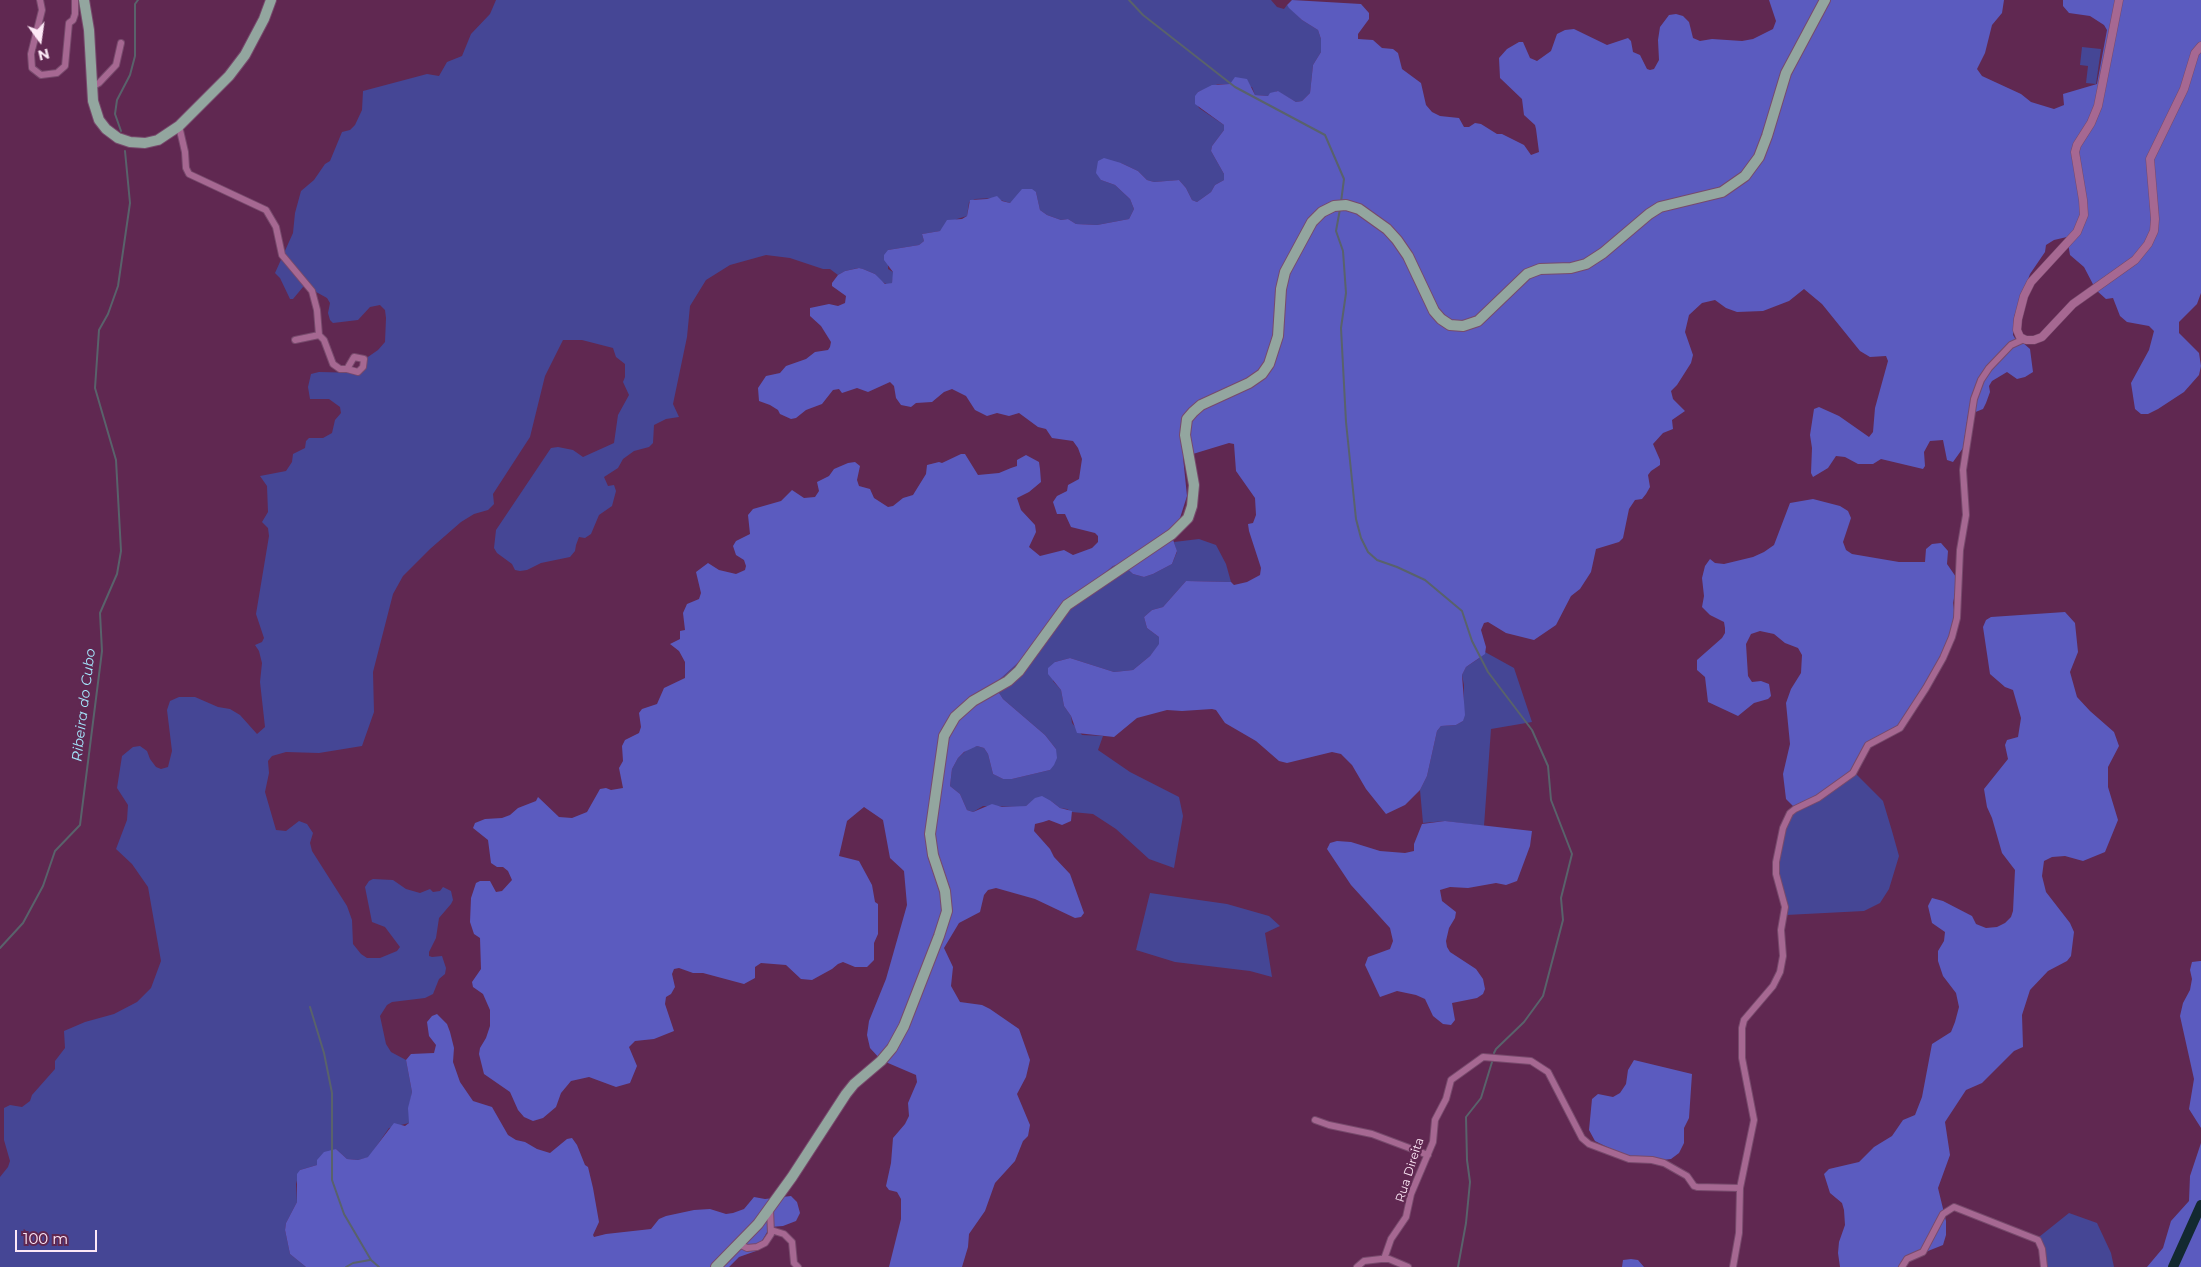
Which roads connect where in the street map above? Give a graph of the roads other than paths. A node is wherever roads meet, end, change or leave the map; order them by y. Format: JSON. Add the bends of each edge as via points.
{"nodes":[{"id":1,"x":40,"y":0,"type":"edge"},
{"id":2,"x":75,"y":0,"type":"edge"},
{"id":3,"x":84,"y":0,"type":"edge"},
{"id":4,"x":271,"y":0,"type":"edge"},
{"id":5,"x":1825,"y":0,"type":"edge"},
{"id":6,"x":2119,"y":0,"type":"edge"},
{"id":7,"x":121,"y":43,"type":"dead end"},
{"id":8,"x":2201,"y":46,"type":"edge"},
{"id":9,"x":92,"y":87,"type":"junction"},
{"id":10,"x":179,"y":126,"type":"junction"},
{"id":11,"x":2018,"y":333,"type":"junction"},
{"id":12,"x":319,"y":335,"type":"junction"},
{"id":13,"x":2024,"y":339,"type":"junction"},
{"id":14,"x":294,"y":340,"type":"dead end"},
{"id":15,"x":2011,"y":345,"type":"junction"},
{"id":16,"x":347,"y":368,"type":"dead end"},
{"id":17,"x":1315,"y":1120,"type":"dead end"},
{"id":18,"x":1428,"y":1155,"type":"junction"},
{"id":19,"x":1740,"y":1188,"type":"junction"},
{"id":20,"x":770,"y":1209,"type":"junction"},
{"id":21,"x":771,"y":1230,"type":"junction"},
{"id":22,"x":739,"y":1244,"type":"junction"},
{"id":23,"x":1384,"y":1259,"type":"junction"},
{"id":24,"x":716,"y":1267,"type":"edge"},
{"id":25,"x":798,"y":1267,"type":"edge"},
{"id":26,"x":1357,"y":1267,"type":"edge"},
{"id":27,"x":1408,"y":1267,"type":"edge"},
{"id":28,"x":1733,"y":1267,"type":"edge"},
{"id":29,"x":1902,"y":1267,"type":"edge"},
{"id":30,"x":2044,"y":1267,"type":"edge"}],
"edges":[{"from":1,"to":2,"type":"street","via":[[42,10],[31,54],[32,68],[41,75],[57,73],[65,66],[69,22],[75,14]]},
{"from":3,"to":9,"type":"main road"},
{"from":4,"to":10,"type":"main road","via":[[245,55],[229,76]]},
{"from":5,"to":20,"type":"main road","via":[[1786,73],[1768,136],[1759,157],[1745,176],[1722,192],[1660,207],[1586,264],[1540,269],[1527,274],[1478,321],[1462,326],[1450,325],[1441,319],[1397,240],[1359,209],[1334,206],[1312,222],[1285,272],[1278,336],[1270,364],[1249,383],[1201,405],[1187,419],[1185,435],[1194,485],[1188,518],[1172,534],[1067,605],[1019,671],[1008,681],[973,700],[955,717],[944,736],[930,834],[932,855],[947,900],[939,936],[896,1042],[846,1094]]},
{"from":6,"to":11,"type":"street","via":[[2098,106],[2074,152],[2084,215],[2077,232],[2031,282],[2018,319]]},
{"from":7,"to":9,"type":"street","via":[[116,65]]},
{"from":8,"to":13,"type":"street","via":[[2195,53],[2184,90],[2150,159],[2155,219],[2148,244],[2135,260],[2073,304],[2042,336],[2034,340]]},
{"from":9,"to":10,"type":"main road","via":[[99,120],[118,138],[130,142],[158,140]]},
{"from":10,"to":12,"type":"street","via":[[186,168],[190,174],[266,210],[276,227],[282,255],[312,291]]},
{"from":11,"to":13,"type":"street"},
{"from":11,"to":15,"type":"street"},
{"from":12,"to":14,"type":"street"},
{"from":12,"to":16,"type":"street","via":[[333,364],[340,369]]},
{"from":13,"to":15,"type":"street"},
{"from":15,"to":19,"type":"street","via":[[1984,373],[1974,399],[1963,470],[1966,515],[1960,550],[1958,618],[1943,658],[1900,728],[1868,746],[1850,775],[1818,798],[1794,809],[1784,828],[1776,867],[1786,906],[1781,930],[1783,956],[1780,972],[1773,986],[1744,1020],[1742,1028],[1742,1058],[1754,1120]]},
{"from":17,"to":18,"type":"street","via":[[1372,1134]]},
{"from":18,"to":19,"type":"street","name":"Rua Direita","via":[[1435,1120],[1453,1078],[1483,1057],[1524,1060],[1541,1067],[1551,1076],[1582,1138],[1589,1144],[1629,1159],[1664,1163],[1688,1176],[1697,1187]]},
{"from":18,"to":23,"type":"street","name":"Rua Direita","via":[[1411,1194],[1406,1217],[1391,1239]]},
{"from":19,"to":28,"type":"street","via":[[1739,1233]]},
{"from":20,"to":21,"type":"street"},
{"from":20,"to":22,"type":"main road"},
{"from":21,"to":22,"type":"street","via":[[765,1244],[747,1248]]},
{"from":21,"to":25,"type":"street","via":[[784,1234],[792,1242],[794,1263]]},
{"from":22,"to":24,"type":"main road"},
{"from":23,"to":26,"type":"street","via":[[1364,1261]]},
{"from":23,"to":27,"type":"street"},
{"from":29,"to":30,"type":"street","via":[[1907,1259],[1923,1252],[1943,1214],[1954,1207],[2038,1240]]}]}
